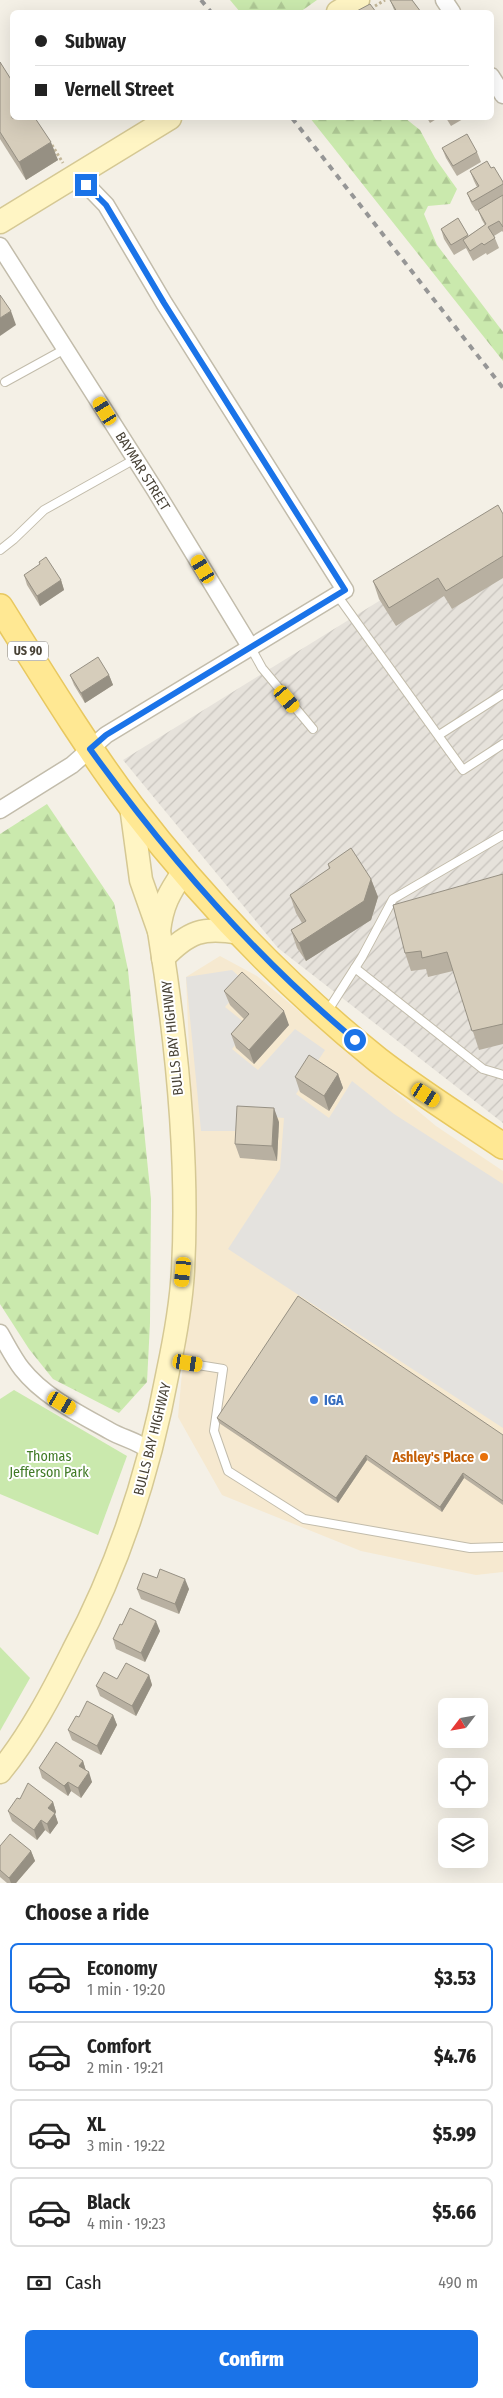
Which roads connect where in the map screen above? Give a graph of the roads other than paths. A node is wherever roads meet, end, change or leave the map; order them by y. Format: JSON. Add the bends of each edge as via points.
{"nodes":[{"id":1,"x":358,"y":0,"type":"edge"},
{"id":2,"x":341,"y":10,"type":"edge"},
{"id":3,"x":494,"y":81,"type":"edge"},
{"id":4,"x":503,"y":95,"type":"edge"},
{"id":5,"x":167,"y":120,"type":"edge"},
{"id":6,"x":77,"y":176,"type":"junction"},
{"id":7,"x":0,"y":222,"type":"edge"},
{"id":8,"x":2,"y":254,"type":"edge"},
{"id":9,"x":65,"y":348,"type":"junction"},
{"id":10,"x":5,"y":382,"type":"dead end"},
{"id":11,"x":135,"y":458,"type":"junction"},
{"id":12,"x":0,"y":550,"type":"edge"},
{"id":13,"x":341,"y":592,"type":"junction"},
{"id":14,"x":0,"y":607,"type":"edge"},
{"id":15,"x":251,"y":648,"type":"junction"},
{"id":16,"x":503,"y":694,"type":"edge"},
{"id":17,"x":312,"y":730,"type":"dead end"},
{"id":18,"x":439,"y":735,"type":"junction"},
{"id":19,"x":503,"y":744,"type":"edge"},
{"id":20,"x":90,"y":749,"type":"junction"},
{"id":21,"x":131,"y":806,"type":"junction"},
{"id":22,"x":0,"y":810,"type":"edge"},
{"id":23,"x":503,"y":835,"type":"edge"},
{"id":24,"x":184,"y":872,"type":"junction"},
{"id":25,"x":159,"y":931,"type":"junction"},
{"id":26,"x":239,"y":933,"type":"junction"},
{"id":27,"x":163,"y":958,"type":"junction"},
{"id":28,"x":355,"y":968,"type":"junction"},
{"id":29,"x":325,"y":1015,"type":"junction"},
{"id":30,"x":503,"y":1075,"type":"edge"},
{"id":31,"x":503,"y":1146,"type":"edge"},
{"id":32,"x":0,"y":1333,"type":"edge"},
{"id":33,"x":170,"y":1360,"type":"junction"},
{"id":34,"x":151,"y":1452,"type":"junction"},
{"id":35,"x":503,"y":1547,"type":"edge"},
{"id":36,"x":0,"y":1772,"type":"edge"}],
"edges":[{"from":1,"to":2,"type":"main road"},
{"from":3,"to":4,"type":"street"},
{"from":5,"to":6,"type":"main road"},
{"from":6,"to":7,"type":"main road"},
{"from":6,"to":13,"type":"street","via":[[106,205]]},
{"from":8,"to":9,"type":"street","name":"BAYMAR STREET"},
{"from":9,"to":10,"type":"lane"},
{"from":9,"to":11,"type":"street","name":"BAYMAR STREET"},
{"from":11,"to":12,"type":"lane","via":[[44,510]]},
{"from":11,"to":15,"type":"street","name":"BAYMAR STREET"},
{"from":13,"to":15,"type":"street"},
{"from":13,"to":18,"type":"lane"},
{"from":14,"to":20,"type":"main road","number":"US 90"},
{"from":15,"to":17,"type":"lane","via":[[262,668]]},
{"from":15,"to":20,"type":"street","via":[[106,735]]},
{"from":16,"to":18,"type":"lane"},
{"from":18,"to":19,"type":"lane","via":[[464,770]]},
{"from":20,"to":21,"type":"main road","number":"US 90"},
{"from":20,"to":22,"type":"street"},
{"from":21,"to":24,"type":"main road","number":"US 90"},
{"from":21,"to":25,"type":"main road","via":[[141,880]]},
{"from":23,"to":28,"type":"lane","via":[[393,899]]},
{"from":24,"to":25,"type":"main road","name":"BULLS BAY HIGHWAY","via":[[166,897]]},
{"from":24,"to":26,"type":"main road","number":"US 90"},
{"from":25,"to":27,"type":"main road","name":"BULLS BAY HIGHWAY"},
{"from":26,"to":27,"type":"main road","via":[[203,929],[177,943]]},
{"from":26,"to":29,"type":"main road","number":"US 90"},
{"from":27,"to":33,"type":"main road","name":"BULLS BAY HIGHWAY","via":[[179,1088],[184,1207],[183,1272]]},
{"from":28,"to":29,"type":"lane"},
{"from":28,"to":30,"type":"lane","via":[[483,1069]]},
{"from":29,"to":31,"type":"main road","number":"US 90","via":[[426,1095]]},
{"from":32,"to":34,"type":"street","via":[[22,1370],[46,1391]]},
{"from":33,"to":34,"type":"main road","name":"BULLS BAY HIGHWAY"},
{"from":33,"to":35,"type":"lane","via":[[224,1368],[214,1431],[228,1471],[304,1519],[470,1548]]},
{"from":34,"to":36,"type":"main road","name":"BULLS BAY HIGHWAY","via":[[109,1579],[28,1734]]}]}
